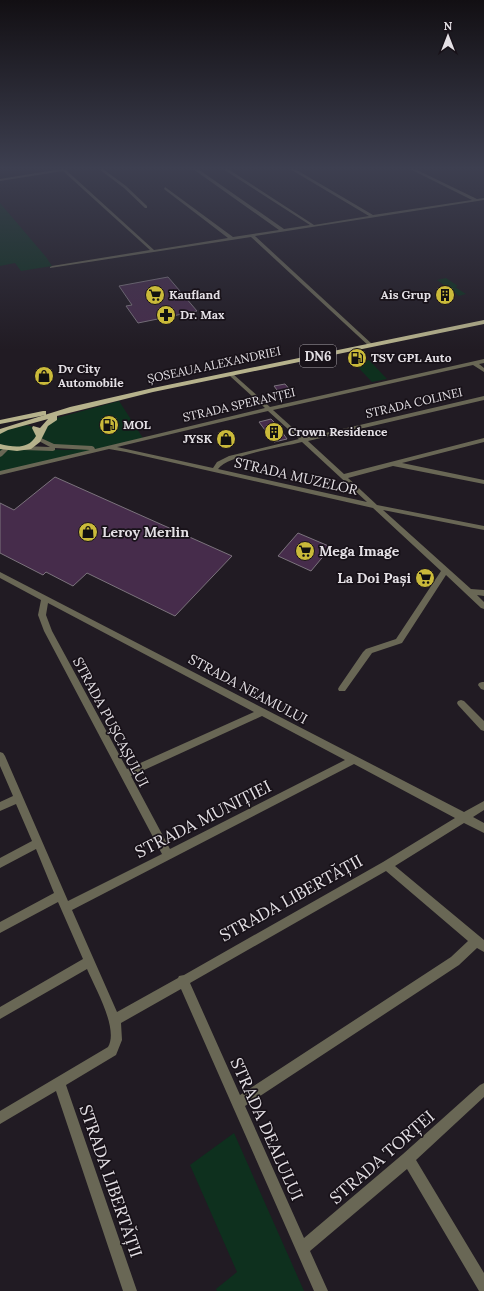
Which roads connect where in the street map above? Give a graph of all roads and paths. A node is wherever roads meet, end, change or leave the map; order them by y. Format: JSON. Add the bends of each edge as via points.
{"nodes":[{"id":1,"x":131,"y":229,"type":"edge"},
{"id":2,"x":219,"y":229,"type":"edge"},
{"id":3,"x":287,"y":229,"type":"edge"},
{"id":4,"x":282,"y":230,"type":"joint"},
{"id":5,"x":251,"y":235,"type":"junction"},
{"id":6,"x":231,"y":238,"type":"junction"},
{"id":7,"x":154,"y":250,"type":"junction"},
{"id":8,"x":52,"y":267,"type":"dead end"},
{"id":9,"x":484,"y":322,"type":"edge"},
{"id":10,"x":484,"y":325,"type":"edge"},
{"id":11,"x":370,"y":345,"type":"junction"},
{"id":12,"x":484,"y":361,"type":"edge"},
{"id":13,"x":474,"y":363,"type":"junction"},
{"id":14,"x":484,"y":370,"type":"edge"},
{"id":15,"x":233,"y":376,"type":"junction"},
{"id":16,"x":153,"y":390,"type":"junction"},
{"id":17,"x":484,"y":398,"type":"edge"},
{"id":18,"x":269,"y":408,"type":"junction"},
{"id":19,"x":0,"y":422,"type":"edge"},
{"id":20,"x":22,"y":424,"type":"junction"},
{"id":21,"x":2,"y":430,"type":"edge"},
{"id":22,"x":39,"y":436,"type":"junction"},
{"id":23,"x":301,"y":440,"type":"junction"},
{"id":24,"x":484,"y":440,"type":"edge"},
{"id":25,"x":3,"y":447,"type":"edge"},
{"id":26,"x":23,"y":448,"type":"junction"},
{"id":27,"x":102,"y":448,"type":"junction"},
{"id":28,"x":0,"y":455,"type":"edge"},
{"id":29,"x":392,"y":464,"type":"junction"},
{"id":30,"x":214,"y":470,"type":"junction"},
{"id":31,"x":0,"y":473,"type":"edge"},
{"id":32,"x":342,"y":477,"type":"junction"},
{"id":33,"x":484,"y":482,"type":"edge"},
{"id":34,"x":374,"y":506,"type":"junction"},
{"id":35,"x":484,"y":528,"type":"edge"},
{"id":36,"x":445,"y":571,"type":"junction"},
{"id":37,"x":0,"y":575,"type":"edge"},
{"id":38,"x":468,"y":592,"type":"junction"},
{"id":39,"x":484,"y":593,"type":"edge"},
{"id":40,"x":45,"y":599,"type":"junction"},
{"id":41,"x":484,"y":606,"type":"edge"},
{"id":42,"x":342,"y":689,"type":"dead end"},
{"id":43,"x":461,"y":703,"type":"dead end"},
{"id":44,"x":262,"y":712,"type":"junction"},
{"id":45,"x":484,"y":727,"type":"edge"},
{"id":46,"x":0,"y":756,"type":"edge"},
{"id":47,"x":354,"y":760,"type":"junction"},
{"id":48,"x":124,"y":775,"type":"junction"},
{"id":49,"x":18,"y":798,"type":"junction"},
{"id":50,"x":484,"y":805,"type":"edge"},
{"id":51,"x":0,"y":807,"type":"edge"},
{"id":52,"x":464,"y":817,"type":"junction"},
{"id":53,"x":484,"y":828,"type":"edge"},
{"id":54,"x":38,"y":843,"type":"junction"},
{"id":55,"x":168,"y":855,"type":"junction"},
{"id":56,"x":0,"y":863,"type":"edge"},
{"id":57,"x":387,"y":865,"type":"junction"},
{"id":58,"x":61,"y":895,"type":"junction"},
{"id":59,"x":66,"y":908,"type":"junction"},
{"id":60,"x":0,"y":928,"type":"edge"},
{"id":61,"x":480,"y":944,"type":"edge"},
{"id":62,"x":89,"y":962,"type":"junction"},
{"id":63,"x":183,"y":980,"type":"junction"},
{"id":64,"x":0,"y":1013,"type":"edge"},
{"id":65,"x":115,"y":1020,"type":"junction"},
{"id":66,"x":59,"y":1083,"type":"junction"},
{"id":67,"x":484,"y":1089,"type":"edge"},
{"id":68,"x":238,"y":1104,"type":"junction"},
{"id":69,"x":0,"y":1118,"type":"edge"},
{"id":70,"x":408,"y":1159,"type":"junction"},
{"id":71,"x":302,"y":1249,"type":"junction"},
{"id":72,"x":484,"y":1286,"type":"edge"},
{"id":73,"x":130,"y":1291,"type":"edge"},
{"id":74,"x":321,"y":1291,"type":"edge"}],
"edges":[{"from":1,"to":7,"type":"street"},
{"from":2,"to":6,"type":"street"},
{"from":3,"to":4,"type":"street"},
{"from":4,"to":5,"type":"street"},
{"from":5,"to":6,"type":"street"},
{"from":5,"to":11,"type":"street"},
{"from":6,"to":7,"type":"street"},
{"from":7,"to":8,"type":"street"},
{"from":9,"to":11,"type":"main road","name":"ȘOSEAUA ALEXANDRIEI","number":"DN6"},
{"from":10,"to":15,"type":"main road","name":"ȘOSEAUA ALEXANDRIEI","number":"DN6"},
{"from":11,"to":16,"type":"main road","name":"ȘOSEAUA ALEXANDRIEI","number":"DN6"},
{"from":12,"to":13,"type":"street","name":"STRADA SPERANȚEI"},
{"from":13,"to":14,"type":"street"},
{"from":13,"to":18,"type":"street","name":"STRADA SPERANȚEI"},
{"from":15,"to":18,"type":"street"},
{"from":15,"to":22,"type":"main road","name":"ȘOSEAUA ALEXANDRIEI","number":"DN6","via":[[66,414],[48,422]]},
{"from":16,"to":19,"type":"main road","number":"DN6"},
{"from":16,"to":20,"type":"main road","name":"ȘOSEAUA ALEXANDRIEI","number":"DN6"},
{"from":17,"to":23,"type":"street","name":"STRADA COLINEI"},
{"from":18,"to":23,"type":"street"},
{"from":18,"to":27,"type":"street","name":"STRADA SPERANȚEI"},
{"from":20,"to":21,"type":"main road","number":"DN6"},
{"from":20,"to":22,"type":"main road","via":[[34,427]]},
{"from":22,"to":26,"type":"main road","number":"DN6","via":[[30,446]]},
{"from":22,"to":27,"type":"street","via":[[53,446]]},
{"from":23,"to":30,"type":"street","name":"STRADA COLINEI","via":[[224,460]]},
{"from":23,"to":32,"type":"street"},
{"from":24,"to":29,"type":"street"},
{"from":25,"to":26,"type":"main road","number":"DN6"},
{"from":25,"to":28,"type":"street"},
{"from":26,"to":27,"type":"street"},
{"from":27,"to":30,"type":"street","name":"STRADA MUZELOR","via":[[126,450]]},
{"from":27,"to":31,"type":"street","name":"STRADA SPERANȚEI"},
{"from":29,"to":32,"type":"street"},
{"from":29,"to":33,"type":"street"},
{"from":30,"to":34,"type":"street","name":"STRADA MUZELOR"},
{"from":32,"to":34,"type":"street"},
{"from":34,"to":35,"type":"street","name":"STRADA MUZELOR"},
{"from":34,"to":36,"type":"street"},
{"from":36,"to":38,"type":"street"},
{"from":36,"to":42,"type":"street","via":[[399,641],[369,651]]},
{"from":37,"to":40,"type":"street","name":"STRADA NEAMULUI"},
{"from":38,"to":39,"type":"street"},
{"from":38,"to":41,"type":"street"},
{"from":40,"to":44,"type":"street","name":"STRADA NEAMULUI"},
{"from":40,"to":48,"type":"street","name":"STRADA PUȘCAȘULUI","via":[[42,615],[48,631]]},
{"from":43,"to":45,"type":"street"},
{"from":44,"to":47,"type":"street","name":"STRADA NEAMULUI"},
{"from":44,"to":48,"type":"street"},
{"from":46,"to":49,"type":"street"},
{"from":47,"to":52,"type":"street","name":"STRADA NEAMULUI"},
{"from":47,"to":55,"type":"street","name":"STRADA MUNIȚIEI"},
{"from":48,"to":55,"type":"street","name":"STRADA PUȘCAȘULUI"},
{"from":49,"to":51,"type":"street"},
{"from":49,"to":54,"type":"street"},
{"from":50,"to":52,"type":"street","name":"STRADA LIBERTĂȚII"},
{"from":52,"to":53,"type":"street","name":"STRADA NEAMULUI"},
{"from":52,"to":57,"type":"street","name":"STRADA LIBERTĂȚII"},
{"from":54,"to":56,"type":"street"},
{"from":54,"to":58,"type":"street"},
{"from":55,"to":59,"type":"street","name":"STRADA MUNIȚIEI"},
{"from":57,"to":61,"type":"street"},
{"from":57,"to":63,"type":"street","name":"STRADA LIBERTĂȚII"},
{"from":58,"to":59,"type":"street"},
{"from":58,"to":60,"type":"street"},
{"from":59,"to":62,"type":"street"},
{"from":61,"to":68,"type":"street"},
{"from":62,"to":64,"type":"street"},
{"from":62,"to":65,"type":"street"},
{"from":63,"to":65,"type":"street","name":"STRADA LIBERTĂȚII"},
{"from":63,"to":68,"type":"street","name":"STRADA DEALULUI"},
{"from":65,"to":66,"type":"street","via":[[117,1044],[112,1051]]},
{"from":66,"to":69,"type":"street"},
{"from":66,"to":73,"type":"street","name":"STRADA LIBERTĂȚII"},
{"from":67,"to":70,"type":"street","name":"STRADA TORȚEI"},
{"from":68,"to":71,"type":"street","name":"STRADA DEALULUI"},
{"from":70,"to":71,"type":"street","name":"STRADA TORȚEI"},
{"from":70,"to":72,"type":"street"},
{"from":71,"to":74,"type":"street","name":"STRADA DEALULUI"}]}
